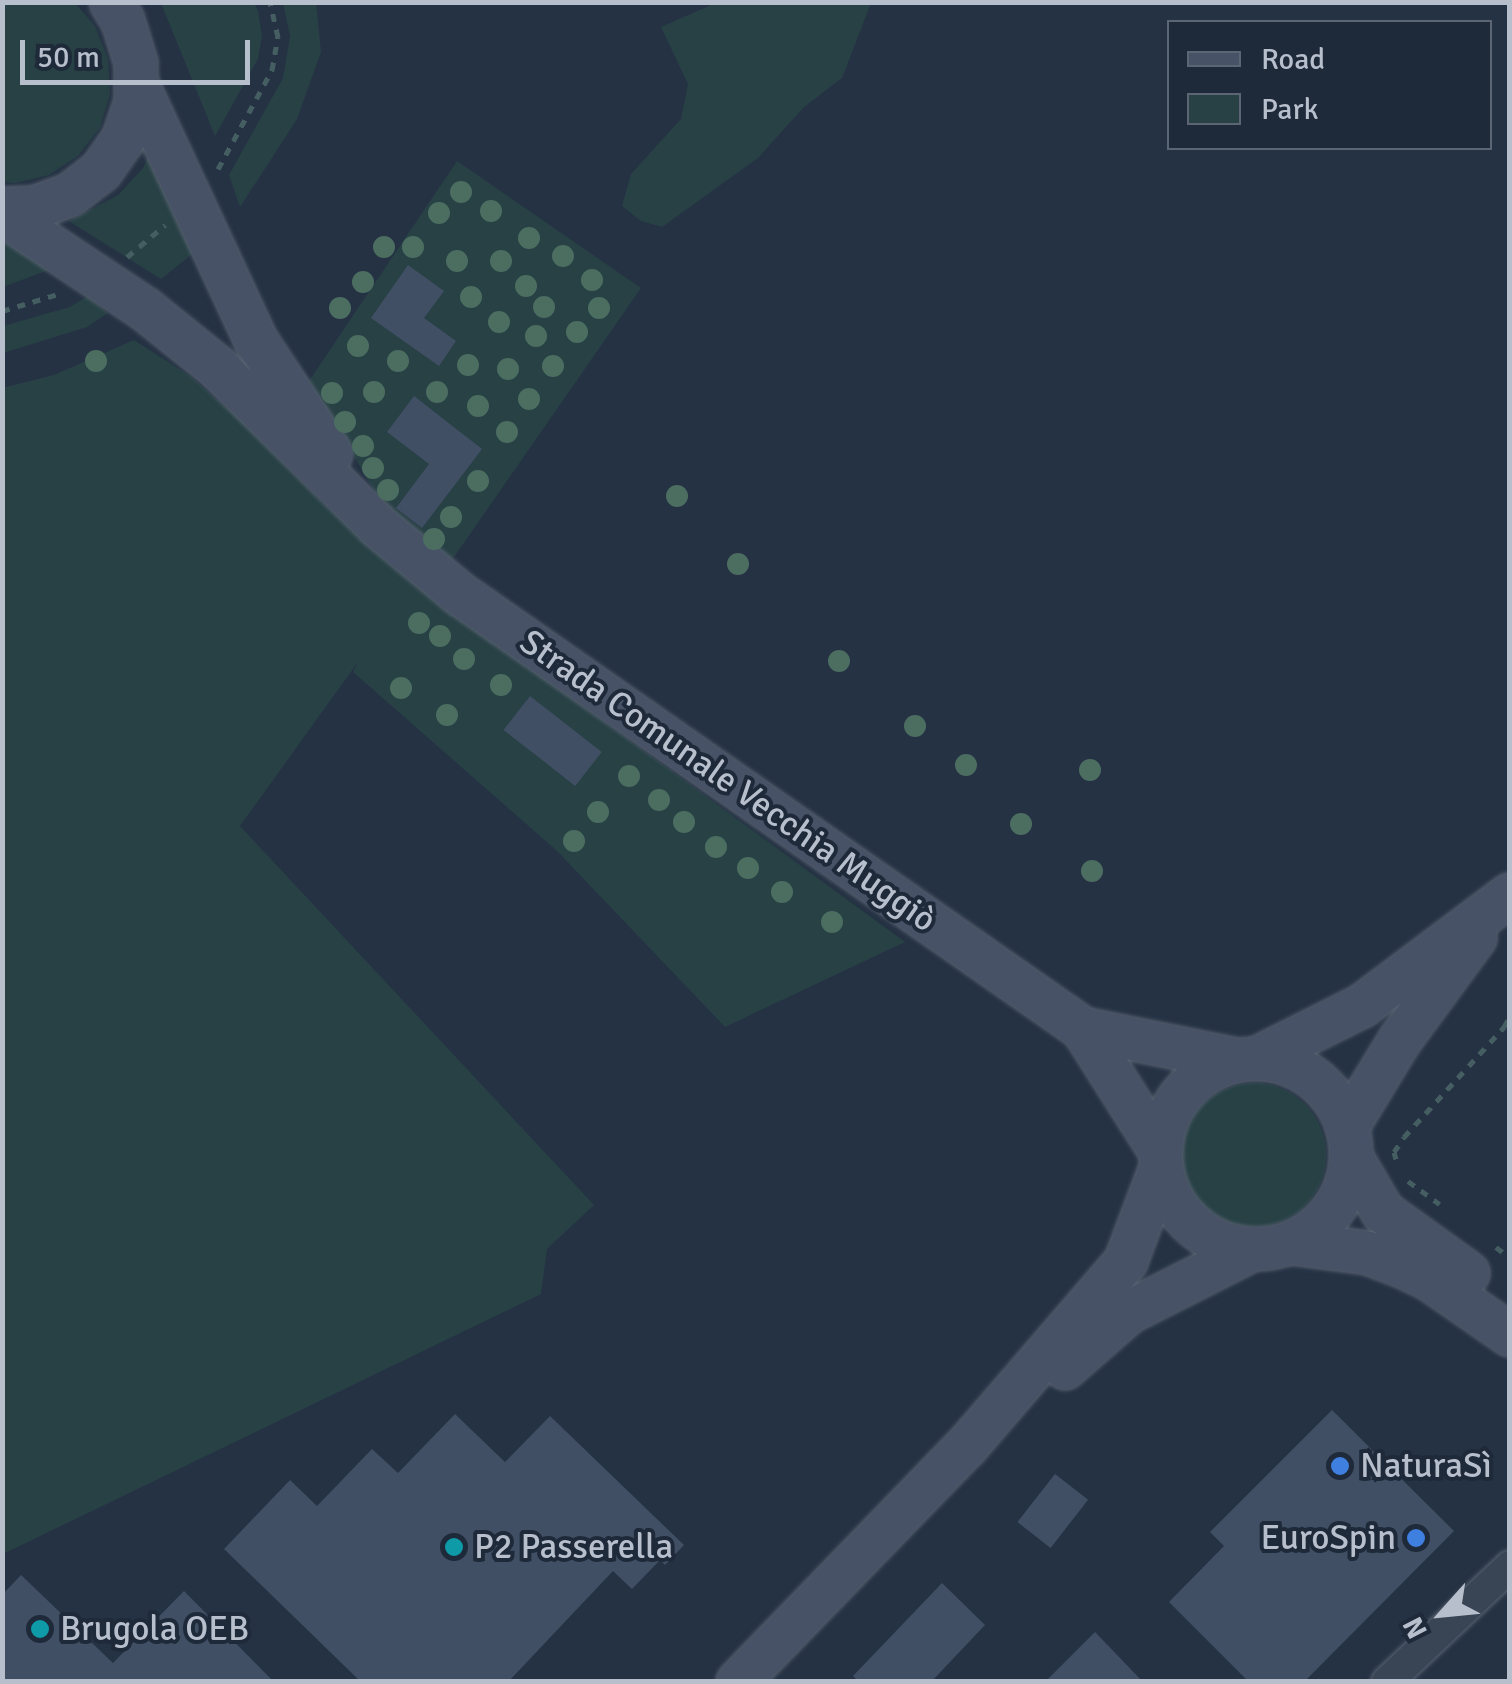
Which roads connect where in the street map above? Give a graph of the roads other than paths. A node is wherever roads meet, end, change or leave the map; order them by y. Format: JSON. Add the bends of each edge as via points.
{"nodes":[{"id":1,"x":110,"y":2,"type":"edge"},
{"id":2,"x":138,"y":84,"type":"junction"},
{"id":3,"x":2,"y":212,"type":"edge"},
{"id":4,"x":378,"y":526,"type":"junction"},
{"id":5,"x":1506,"y":898,"type":"edge"},
{"id":6,"x":1084,"y":1030,"type":"junction"},
{"id":7,"x":1247,"y":1059,"type":"junction"},
{"id":8,"x":1349,"y":1142,"type":"junction"},
{"id":9,"x":1161,"y":1159,"type":"junction"},
{"id":10,"x":1272,"y":1246,"type":"junction"},
{"id":11,"x":1510,"y":1302,"type":"edge"},
{"id":12,"x":1510,"y":1335,"type":"edge"},
{"id":13,"x":967,"y":1446,"type":"junction"},
{"id":14,"x":1510,"y":1566,"type":"edge"},
{"id":15,"x":738,"y":1682,"type":"edge"},
{"id":16,"x":1388,"y":1682,"type":"edge"}],
"edges":[{"from":1,"to":2,"type":"main road","via":[[131,42]]},
{"from":2,"to":3,"type":"main road","via":[[123,140],[101,171],[53,202]]},
{"from":2,"to":4,"type":"main road","name":"Strada Comunale Vecchia Muggiò","via":[[257,342]]},
{"from":3,"to":4,"type":"main road","name":"Strada Comunale Vecchia Muggiò","via":[[203,356]]},
{"from":4,"to":6,"type":"main road","name":"Strada Comunale Vecchia Muggiò","via":[[460,594]]},
{"from":5,"to":7,"type":"main road","via":[[1362,1006]]},
{"from":5,"to":8,"type":"main road","via":[[1400,1040]]},
{"from":6,"to":7,"type":"main road"},
{"from":6,"to":9,"type":"main road"},
{"from":7,"to":8,"type":"main road","via":[[1287,1064],[1313,1078],[1334,1100]]},
{"from":7,"to":9,"type":"main road","via":[[1207,1072],[1183,1092],[1167,1120]]},
{"from":8,"to":10,"type":"main road","via":[[1340,1199],[1310,1232]]},
{"from":8,"to":11,"type":"main road","via":[[1383,1212]]},
{"from":9,"to":10,"type":"main road","via":[[1178,1209],[1210,1238]]},
{"from":9,"to":13,"type":"main road","via":[[1126,1261]]},
{"from":10,"to":12,"type":"main road","via":[[1368,1252],[1428,1278]]},
{"from":10,"to":13,"type":"main road","via":[[1129,1312],[1037,1398]]},
{"from":13,"to":15,"type":"main road"},
{"from":14,"to":16,"type":"street"}]}
